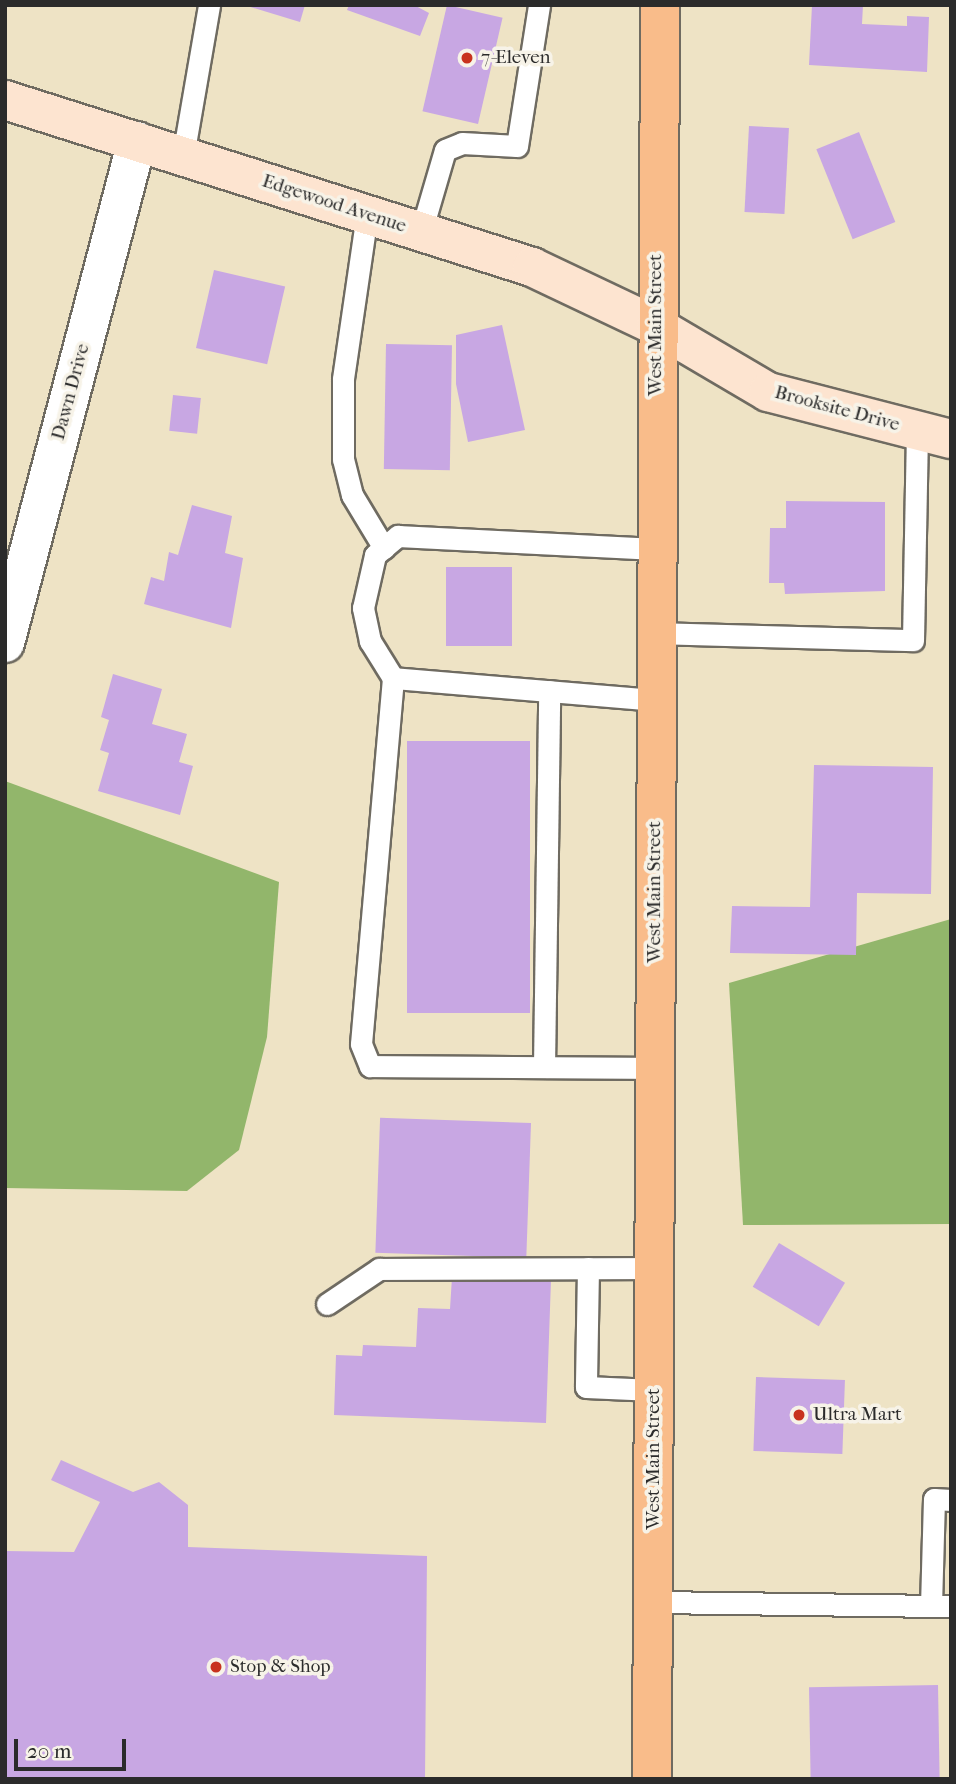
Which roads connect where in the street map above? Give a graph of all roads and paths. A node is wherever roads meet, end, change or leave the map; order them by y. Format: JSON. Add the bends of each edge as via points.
{"nodes":[{"id":1,"x":209,"y":5,"type":"edge"},
{"id":2,"x":539,"y":5,"type":"edge"},
{"id":3,"x":660,"y":5,"type":"edge"},
{"id":4,"x":5,"y":100,"type":"edge"},
{"id":5,"x":137,"y":141,"type":"junction"},
{"id":6,"x":183,"y":156,"type":"junction"},
{"id":7,"x":367,"y":214,"type":"junction"},
{"id":8,"x":421,"y":232,"type":"junction"},
{"id":9,"x":656,"y":326,"type":"junction"},
{"id":10,"x":934,"y":434,"type":"edge"},
{"id":11,"x":384,"y":548,"type":"junction"},
{"id":12,"x":656,"y":549,"type":"junction"},
{"id":13,"x":655,"y":633,"type":"junction"},
{"id":14,"x":5,"y":643,"type":"edge"},
{"id":15,"x":393,"y":678,"type":"junction"},
{"id":16,"x":549,"y":691,"type":"junction"},
{"id":17,"x":655,"y":700,"type":"junction"},
{"id":18,"x":544,"y":1067,"type":"junction"},
{"id":19,"x":655,"y":1068,"type":"junction"},
{"id":20,"x":588,"y":1268,"type":"junction"},
{"id":21,"x":654,"y":1268,"type":"junction"},
{"id":22,"x":327,"y":1304,"type":"dead end"},
{"id":23,"x":654,"y":1390,"type":"junction"},
{"id":24,"x":951,"y":1500,"type":"edge"},
{"id":25,"x":654,"y":1602,"type":"junction"},
{"id":26,"x":941,"y":1606,"type":"edge"},
{"id":27,"x":652,"y":1779,"type":"edge"}],
"edges":[{"from":1,"to":6,"type":"lane"},
{"from":2,"to":8,"type":"lane","via":[[517,146],[462,144],[445,150]]},
{"from":3,"to":9,"type":"main road","name":"West Main Street"},
{"from":4,"to":5,"type":"main road","name":"Edgewood Avenue"},
{"from":5,"to":6,"type":"main road","name":"Edgewood Avenue"},
{"from":5,"to":14,"type":"street","name":"Dawn Drive"},
{"from":6,"to":7,"type":"main road","name":"Edgewood Avenue"},
{"from":7,"to":8,"type":"main road","name":"Edgewood Avenue"},
{"from":7,"to":11,"type":"lane","via":[[343,379],[343,459],[352,495]]},
{"from":8,"to":9,"type":"main road","name":"Edgewood Avenue","via":[[532,267]]},
{"from":9,"to":10,"type":"main road","name":"Brooksite Drive","via":[[768,391]]},
{"from":9,"to":12,"type":"main road","name":"West Main Street"},
{"from":10,"to":13,"type":"lane","via":[[914,640]]},
{"from":11,"to":12,"type":"lane","via":[[398,536]]},
{"from":11,"to":15,"type":"lane","via":[[365,582],[363,608],[370,641]]},
{"from":12,"to":13,"type":"main road","name":"West Main Street"},
{"from":13,"to":17,"type":"main road","name":"West Main Street"},
{"from":15,"to":16,"type":"lane"},
{"from":15,"to":18,"type":"lane","via":[[361,1045],[370,1066]]},
{"from":16,"to":17,"type":"lane"},
{"from":16,"to":18,"type":"lane"},
{"from":17,"to":19,"type":"main road","name":"West Main Street"},
{"from":18,"to":19,"type":"lane"},
{"from":19,"to":21,"type":"main road","name":"West Main Street"},
{"from":20,"to":21,"type":"lane"},
{"from":20,"to":22,"type":"lane","via":[[379,1269]]},
{"from":20,"to":23,"type":"lane","via":[[586,1387]]},
{"from":21,"to":23,"type":"main road","name":"West Main Street"},
{"from":23,"to":25,"type":"main road","name":"West Main Street"},
{"from":24,"to":26,"type":"lane","via":[[934,1499]]},
{"from":25,"to":26,"type":"lane"},
{"from":25,"to":27,"type":"main road","name":"West Main Street"}]}
